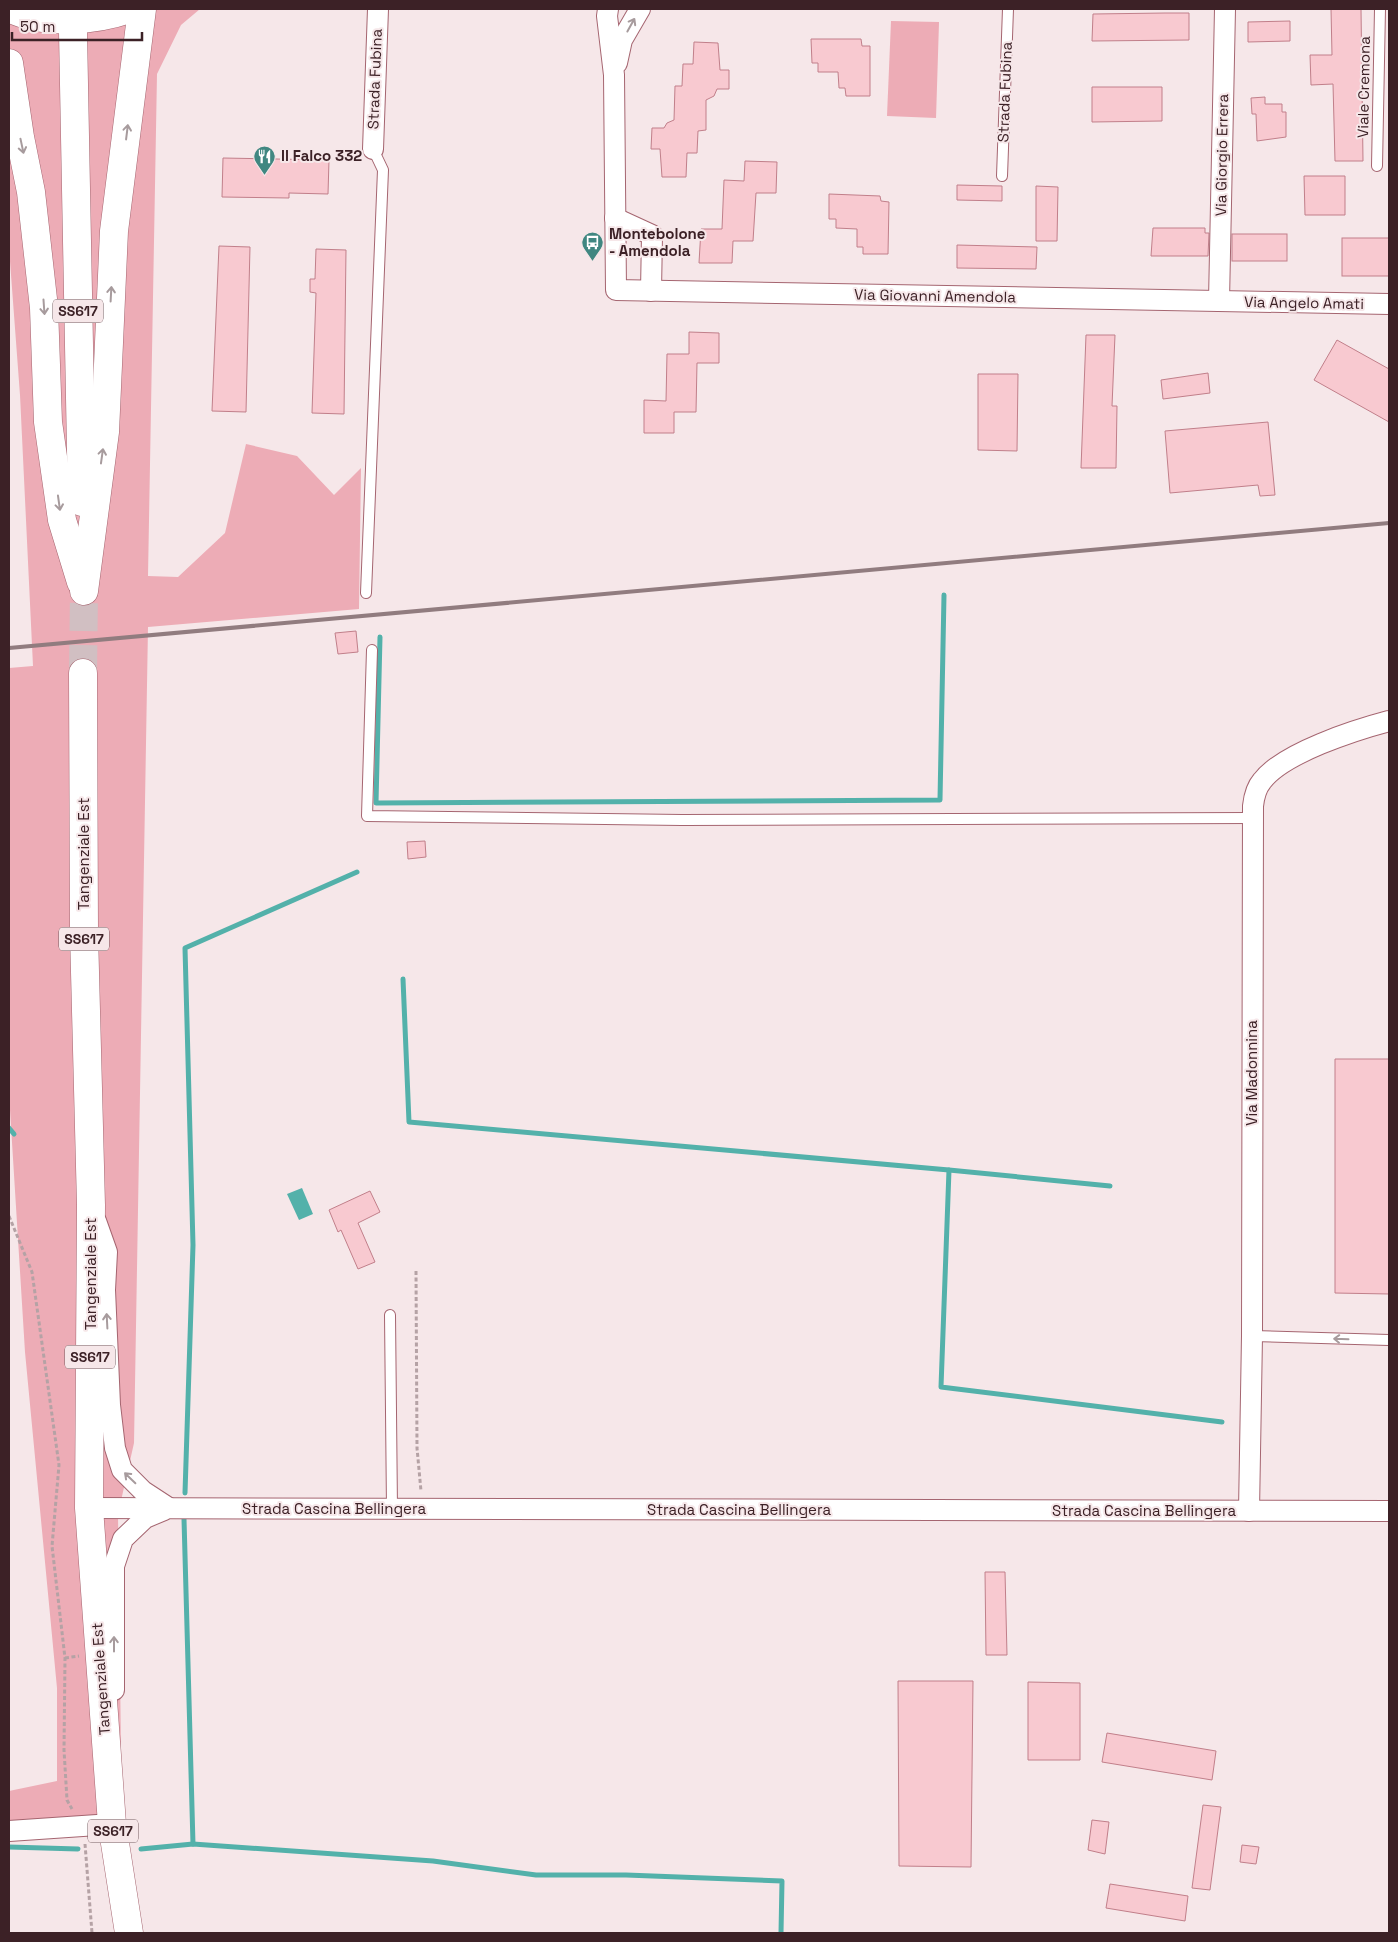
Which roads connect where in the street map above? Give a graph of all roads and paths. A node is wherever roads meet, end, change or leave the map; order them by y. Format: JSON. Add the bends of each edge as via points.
{"nodes":[{"id":1,"x":11,"y":9,"type":"edge"},
{"id":2,"x":128,"y":9,"type":"edge"},
{"id":3,"x":142,"y":9,"type":"edge"},
{"id":4,"x":378,"y":9,"type":"edge"},
{"id":5,"x":608,"y":9,"type":"edge"},
{"id":6,"x":640,"y":9,"type":"edge"},
{"id":7,"x":1008,"y":9,"type":"edge"},
{"id":8,"x":1225,"y":9,"type":"edge"},
{"id":9,"x":1380,"y":9,"type":"edge"},
{"id":10,"x":73,"y":32,"type":"dead end"},
{"id":11,"x":9,"y":63,"type":"edge"},
{"id":12,"x":614,"y":74,"type":"junction"},
{"id":13,"x":373,"y":149,"type":"joint"},
{"id":14,"x":1377,"y":166,"type":"dead end"},
{"id":15,"x":1002,"y":176,"type":"dead end"},
{"id":16,"x":616,"y":218,"type":"junction"},
{"id":17,"x":651,"y":291,"type":"junction"},
{"id":18,"x":1219,"y":301,"type":"junction"},
{"id":19,"x":1389,"y":304,"type":"edge"},
{"id":20,"x":84,"y":591,"type":"junction"},
{"id":21,"x":366,"y":592,"type":"dead end"},
{"id":22,"x":372,"y":650,"type":"dead end"},
{"id":23,"x":83,"y":674,"type":"tunnel mouth"},
{"id":24,"x":1389,"y":721,"type":"edge"},
{"id":25,"x":1252,"y":818,"type":"junction"},
{"id":26,"x":91,"y":1205,"type":"junction"},
{"id":27,"x":9,"y":1216,"type":"edge"},
{"id":28,"x":416,"y":1271,"type":"dead end"},
{"id":29,"x":390,"y":1315,"type":"dead end"},
{"id":30,"x":1252,"y":1336,"type":"junction"},
{"id":31,"x":1389,"y":1340,"type":"edge"},
{"id":32,"x":89,"y":1508,"type":"junction"},
{"id":33,"x":168,"y":1508,"type":"junction"},
{"id":34,"x":392,"y":1508,"type":"junction"},
{"id":35,"x":424,"y":1509,"type":"junction"},
{"id":36,"x":1249,"y":1511,"type":"junction"},
{"id":37,"x":1389,"y":1511,"type":"edge"},
{"id":38,"x":105,"y":1727,"type":"junction"},
{"id":39,"x":112,"y":1824,"type":"junction"},
{"id":40,"x":83,"y":1827,"type":"junction"},
{"id":41,"x":9,"y":1832,"type":"edge"},
{"id":42,"x":92,"y":1933,"type":"edge"},
{"id":43,"x":129,"y":1933,"type":"edge"}],
"edges":[{"from":1,"to":2,"type":"main road","via":[[34,16],[58,18],[90,17]]},
{"from":20,"to":3,"type":"main road","one_way":true,"via":[[105,432],[114,231]]},
{"from":4,"to":13,"type":"street","name":"Strada Fubina"},
{"from":5,"to":12,"type":"street","name":"Via Giovanni Amendola"},
{"from":12,"to":6,"type":"street","name":"Via Giovanni Amendola","one_way":true,"via":[[622,40]]},
{"from":7,"to":15,"type":"lane","name":"Strada Fubina"},
{"from":8,"to":18,"type":"street","name":"Via Giorgio Errera"},
{"from":9,"to":14,"type":"lane","name":"Viale Cremona"},
{"from":10,"to":20,"type":"main road","number":"SS617"},
{"from":11,"to":20,"type":"main road","one_way":true,"via":[[34,212],[44,308],[48,422],[62,520]]},
{"from":12,"to":16,"type":"street","name":"Via Giovanni Amendola"},
{"from":13,"to":21,"type":"lane","via":[[383,170]]},
{"from":16,"to":17,"type":"street","via":[[652,235]]},
{"from":16,"to":17,"type":"street","name":"Via Giovanni Amendola","via":[[616,290]]},
{"from":17,"to":18,"type":"street","name":"Via Giovanni Amendola"},
{"from":18,"to":19,"type":"street","name":"Via Angelo Amati"},
{"from":22,"to":25,"type":"lane","via":[[367,816],[682,820]]},
{"from":23,"to":26,"type":"main road","name":"Tangenziale Est","number":"SS617","via":[[84,934]]},
{"from":24,"to":25,"type":"street","name":"Via Madonnina","via":[[1290,757],[1261,781]]},
{"from":25,"to":30,"type":"street","name":"Via Madonnina"},
{"from":26,"to":32,"type":"main road","name":"Tangenziale Est","number":"SS617"},
{"from":33,"to":26,"type":"street","one_way":true,"via":[[122,1470],[115,1448],[110,1405],[106,1252]]},
{"from":27,"to":40,"type":"path","via":[[32,1272],[59,1465],[52,1546],[65,1658],[67,1800]]},
{"from":28,"to":35,"type":"path","via":[[417,1448]]},
{"from":29,"to":34,"type":"lane"},
{"from":31,"to":30,"type":"lane","one_way":true},
{"from":30,"to":36,"type":"street","name":"Via Madonnina"},
{"from":32,"to":33,"type":"street","name":"Strada Cascina Bellingera"},
{"from":32,"to":38,"type":"main road","name":"Tangenziale Est","number":"SS617"},
{"from":33,"to":34,"type":"street","name":"Strada Cascina Bellingera"},
{"from":38,"to":33,"type":"street","one_way":true,"via":[[114,1693],[114,1566],[123,1539],[145,1518]]},
{"from":34,"to":35,"type":"street","name":"Strada Cascina Bellingera"},
{"from":35,"to":36,"type":"street","name":"Strada Cascina Bellingera"},
{"from":36,"to":37,"type":"street","name":"Strada Cascina Bellingera"},
{"from":38,"to":39,"type":"main road","name":"Tangenziale Est","number":"SS617"},
{"from":39,"to":40,"type":"street"},
{"from":39,"to":43,"type":"main road","name":"Tangenziale Est","number":"SS617"},
{"from":40,"to":41,"type":"street"},
{"from":40,"to":42,"type":"path"}]}
